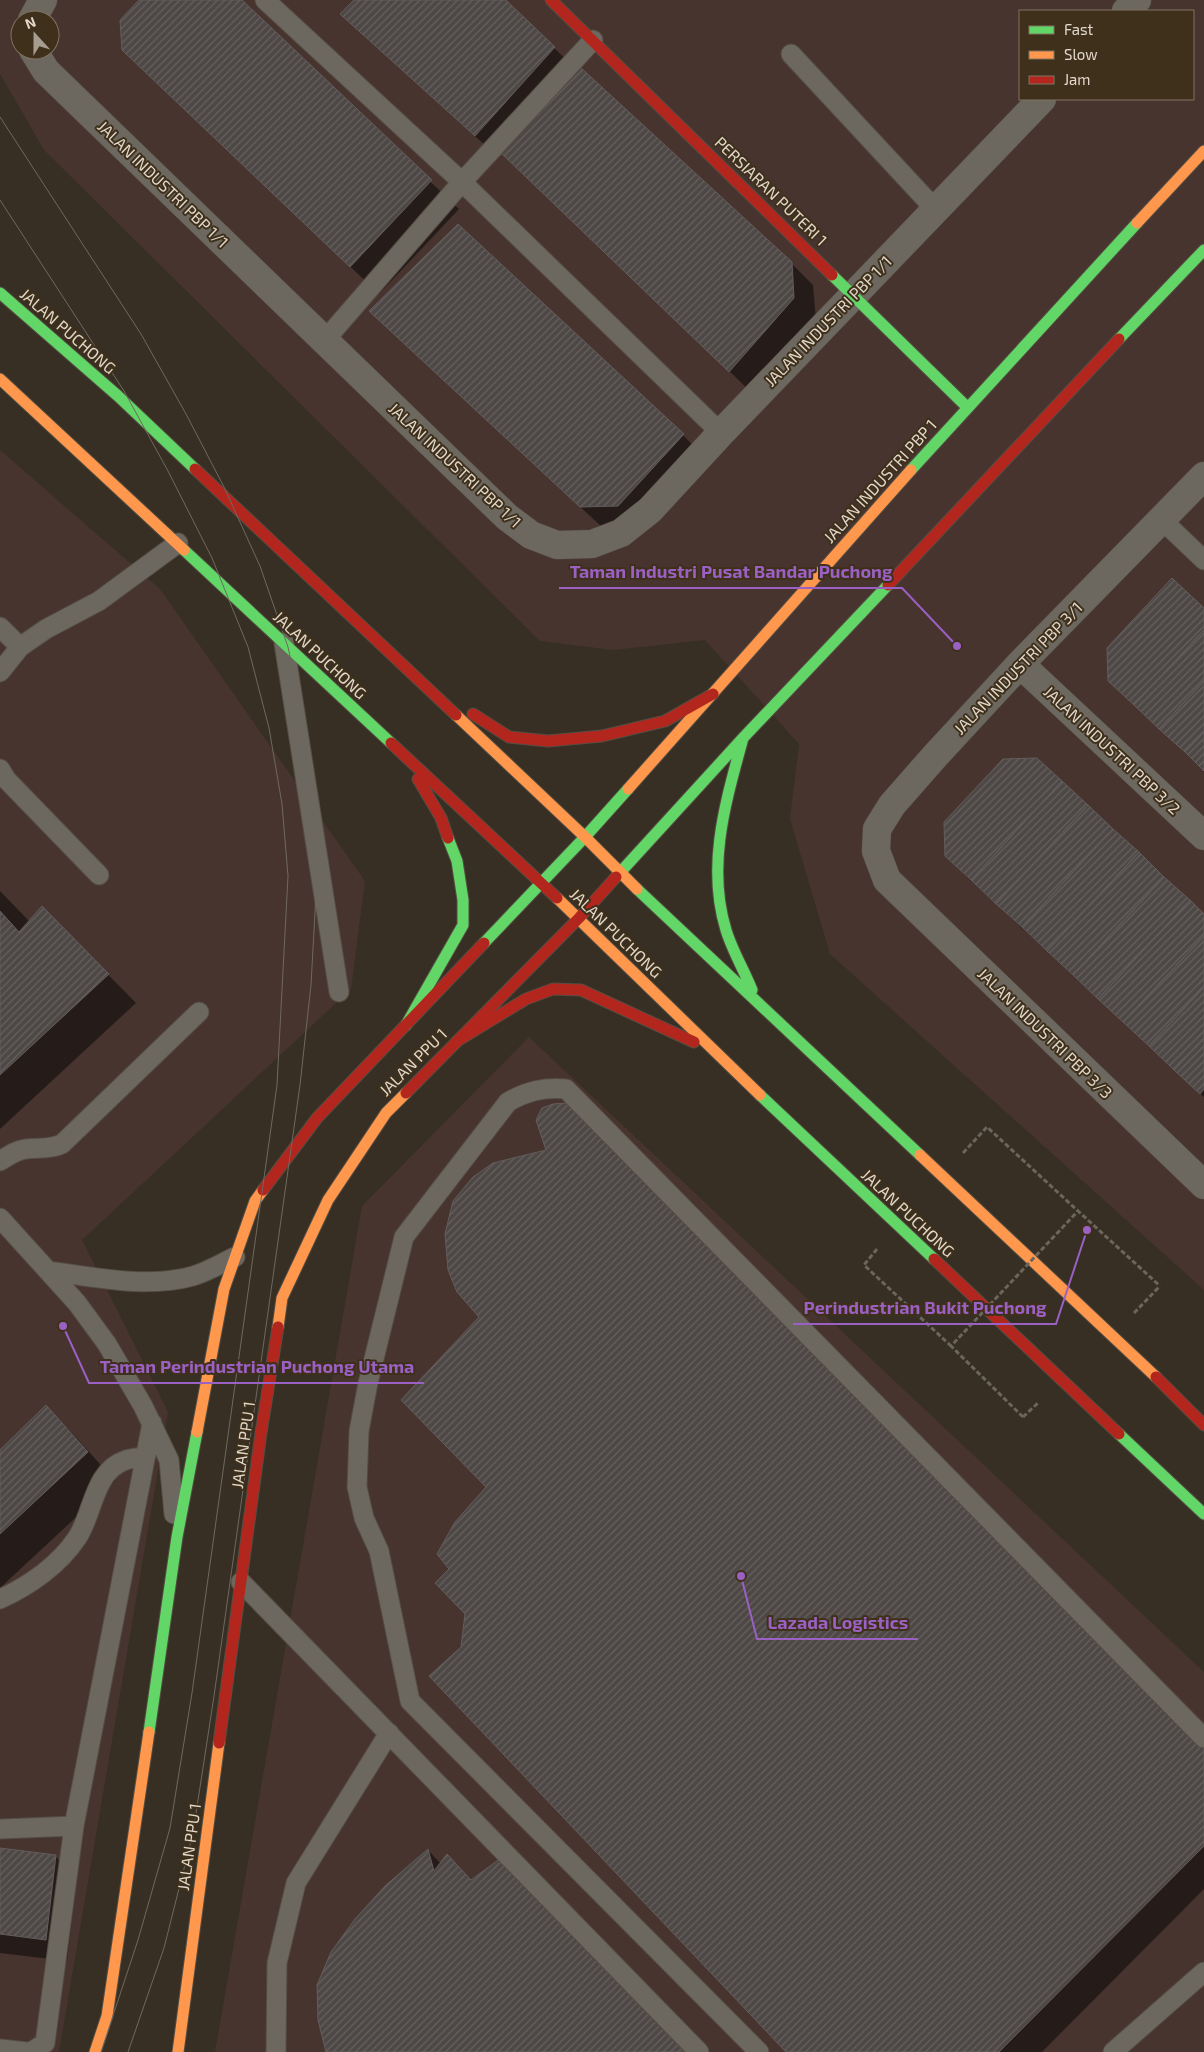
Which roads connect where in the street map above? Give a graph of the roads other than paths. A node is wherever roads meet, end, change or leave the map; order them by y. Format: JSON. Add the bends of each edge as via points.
{"nodes":[{"id":1,"x":265,"y":0,"type":"edge"},
{"id":2,"x":552,"y":0,"type":"edge"},
{"id":3,"x":1137,"y":0,"type":"edge"},
{"id":4,"x":1127,"y":10,"type":"edge"},
{"id":5,"x":593,"y":40,"type":"junction"},
{"id":6,"x":791,"y":54,"type":"dead end"},
{"id":7,"x":39,"y":60,"type":"edge"},
{"id":8,"x":1041,"y":100,"type":"edge"},
{"id":9,"x":1204,"y":151,"type":"edge"},
{"id":10,"x":462,"y":182,"type":"junction"},
{"id":11,"x":935,"y":209,"type":"junction"},
{"id":12,"x":1204,"y":250,"type":"edge"},
{"id":13,"x":0,"y":293,"type":"edge"},
{"id":14,"x":854,"y":295,"type":"junction"},
{"id":15,"x":325,"y":340,"type":"junction"},
{"id":16,"x":0,"y":379,"type":"edge"},
{"id":17,"x":967,"y":407,"type":"junction"},
{"id":18,"x":721,"y":433,"type":"junction"},
{"id":19,"x":1204,"y":476,"type":"edge"},
{"id":20,"x":1162,"y":520,"type":"junction"},
{"id":21,"x":178,"y":544,"type":"junction"},
{"id":22,"x":1204,"y":560,"type":"edge"},
{"id":23,"x":0,"y":627,"type":"edge"},
{"id":24,"x":284,"y":643,"type":"junction"},
{"id":25,"x":20,"y":647,"type":"junction"},
{"id":26,"x":1020,"y":664,"type":"junction"},
{"id":27,"x":0,"y":672,"type":"edge"},
{"id":28,"x":417,"y":678,"type":"junction"},
{"id":29,"x":713,"y":694,"type":"junction"},
{"id":30,"x":743,"y":738,"type":"junction"},
{"id":31,"x":402,"y":753,"type":"junction"},
{"id":32,"x":0,"y":768,"type":"edge"},
{"id":33,"x":1204,"y":836,"type":"edge"},
{"id":34,"x":585,"y":837,"type":"junction"},
{"id":35,"x":620,"y":873,"type":"junction"},
{"id":36,"x":100,"y":875,"type":"dead end"},
{"id":37,"x":887,"y":880,"type":"joint"},
{"id":38,"x":542,"y":883,"type":"junction"},
{"id":39,"x":579,"y":918,"type":"junction"},
{"id":40,"x":339,"y":992,"type":"dead end"},
{"id":41,"x":757,"y":1001,"type":"junction"},
{"id":42,"x":199,"y":1012,"type":"dead end"},
{"id":43,"x":406,"y":1025,"type":"junction"},
{"id":44,"x":457,"y":1041,"type":"junction"},
{"id":45,"x":713,"y":1051,"type":"junction"},
{"id":46,"x":0,"y":1161,"type":"edge"},
{"id":47,"x":1204,"y":1185,"type":"edge"},
{"id":48,"x":0,"y":1218,"type":"edge"},
{"id":49,"x":235,"y":1257,"type":"junction"},
{"id":50,"x":48,"y":1270,"type":"junction"},
{"id":51,"x":152,"y":1423,"type":"junction"},
{"id":52,"x":1203,"y":1423,"type":"edge"},
{"id":53,"x":145,"y":1457,"type":"junction"},
{"id":54,"x":1204,"y":1514,"type":"edge"},
{"id":55,"x":177,"y":1537,"type":"junction"},
{"id":56,"x":241,"y":1582,"type":"junction"},
{"id":57,"x":0,"y":1600,"type":"edge"},
{"id":58,"x":389,"y":1734,"type":"junction"},
{"id":59,"x":1204,"y":1738,"type":"edge"},
{"id":60,"x":74,"y":1826,"type":"junction"},
{"id":61,"x":0,"y":1829,"type":"edge"},
{"id":62,"x":1204,"y":1972,"type":"edge"},
{"id":63,"x":0,"y":2049,"type":"edge"},
{"id":64,"x":27,"y":2052,"type":"edge"},
{"id":65,"x":31,"y":2052,"type":"edge"},
{"id":66,"x":96,"y":2052,"type":"edge"},
{"id":67,"x":178,"y":2052,"type":"edge"},
{"id":68,"x":276,"y":2052,"type":"edge"},
{"id":69,"x":700,"y":2052,"type":"edge"},
{"id":70,"x":759,"y":2052,"type":"edge"},
{"id":71,"x":1113,"y":2052,"type":"edge"}],
"edges":[{"from":1,"to":10,"type":"lane"},
{"from":2,"to":5,"type":"main road","name":"PERSIARAN PUTERI 1"},
{"from":3,"to":4,"type":"street"},
{"from":5,"to":10,"type":"lane"},
{"from":5,"to":14,"type":"main road","name":"PERSIARAN PUTERI 1"},
{"from":6,"to":11,"type":"lane"},
{"from":7,"to":15,"type":"street","name":"JALAN INDUSTRI PBP 1/1","via":[[46,71]]},
{"from":8,"to":11,"type":"street","name":"JALAN INDUSTRI PBP 1/1"},
{"from":9,"to":17,"type":"main road","name":"JALAN INDUSTRI PBP 1"},
{"from":10,"to":15,"type":"lane"},
{"from":10,"to":18,"type":"lane"},
{"from":11,"to":14,"type":"street","name":"JALAN INDUSTRI PBP 1/1"},
{"from":12,"to":30,"type":"main road"},
{"from":13,"to":28,"type":"main road","name":"JALAN PUCHONG","via":[[118,396]]},
{"from":14,"to":17,"type":"main road","name":"PERSIARAN PUTERI 1"},
{"from":14,"to":18,"type":"street","name":"JALAN INDUSTRI PBP 1/1"},
{"from":15,"to":18,"type":"street","name":"JALAN INDUSTRI PBP 1/1","via":[[507,517],[531,536],[557,546],[592,544],[621,533],[650,510]]},
{"from":16,"to":21,"type":"main road","name":"JALAN PUCHONG"},
{"from":17,"to":29,"type":"main road","name":"JALAN INDUSTRI PBP 1"},
{"from":19,"to":20,"type":"street","name":"JALAN INDUSTRI PBP 3/1"},
{"from":20,"to":22,"type":"lane"},
{"from":20,"to":26,"type":"street","name":"JALAN INDUSTRI PBP 3/1"},
{"from":21,"to":24,"type":"main road","name":"JALAN PUCHONG"},
{"from":21,"to":25,"type":"lane","via":[[99,601]]},
{"from":23,"to":25,"type":"lane"},
{"from":24,"to":31,"type":"main road","name":"JALAN PUCHONG"},
{"from":24,"to":40,"type":"lane"},
{"from":25,"to":27,"type":"lane"},
{"from":26,"to":33,"type":"street","name":"JALAN INDUSTRI PBP 3/2"},
{"from":26,"to":37,"type":"street","name":"JALAN INDUSTRI PBP 3/1","via":[[934,756],[892,805],[877,829],[876,851]]},
{"from":28,"to":29,"type":"main road","via":[[509,738],[548,741],[602,736],[665,721]]},
{"from":28,"to":34,"type":"main road","name":"JALAN PUCHONG"},
{"from":29,"to":34,"type":"main road","name":"JALAN INDUSTRI PBP 1"},
{"from":30,"to":35,"type":"main road"},
{"from":30,"to":41,"type":"main road","via":[[724,807],[718,849],[719,889],[726,930]]},
{"from":31,"to":38,"type":"main road","name":"JALAN PUCHONG"},
{"from":31,"to":43,"type":"main road","via":[[441,818],[457,861],[463,900],[463,926]]},
{"from":32,"to":36,"type":"lane","via":[[6,779]]},
{"from":34,"to":35,"type":"main road","name":"JALAN PUCHONG"},
{"from":34,"to":38,"type":"main road","name":"JALAN PPU 1"},
{"from":35,"to":39,"type":"main road","name":"JALAN PPU 1"},
{"from":35,"to":41,"type":"main road","name":"JALAN PUCHONG"},
{"from":37,"to":47,"type":"street","name":"JALAN INDUSTRI PBP 3/3"},
{"from":38,"to":39,"type":"main road","name":"JALAN PUCHONG"},
{"from":38,"to":43,"type":"main road","name":"JALAN PPU 1"},
{"from":39,"to":44,"type":"main road","name":"JALAN PPU 1"},
{"from":39,"to":45,"type":"main road","name":"JALAN PUCHONG"},
{"from":41,"to":52,"type":"main road","name":"JALAN PUCHONG"},
{"from":42,"to":46,"type":"lane","via":[[62,1144],[52,1148],[26,1149]]},
{"from":43,"to":49,"type":"main road","name":"JALAN PPU 1","via":[[316,1118],[256,1201]]},
{"from":44,"to":45,"type":"main road","via":[[526,999],[553,989],[581,990]]},
{"from":44,"to":56,"type":"main road","name":"JALAN PPU 1","via":[[381,1120],[328,1200],[282,1298]]},
{"from":45,"to":54,"type":"main road","name":"JALAN PUCHONG"},
{"from":48,"to":50,"type":"lane"},
{"from":49,"to":50,"type":"lane","via":[[194,1276],[152,1282]]},
{"from":49,"to":55,"type":"main road","name":"JALAN PPU 1","via":[[224,1288]]},
{"from":50,"to":51,"type":"lane","via":[[108,1344]]},
{"from":51,"to":53,"type":"lane"},
{"from":51,"to":55,"type":"lane","via":[[169,1460]]},
{"from":53,"to":57,"type":"lane","via":[[126,1460],[109,1470],[102,1479],[78,1536],[61,1559]]},
{"from":53,"to":60,"type":"lane"},
{"from":55,"to":66,"type":"main road","name":"JALAN PPU 1","via":[[108,2016]]},
{"from":56,"to":58,"type":"lane"},
{"from":56,"to":67,"type":"main road","name":"JALAN PPU 1"},
{"from":58,"to":68,"type":"lane","via":[[296,1883],[277,1963]]},
{"from":58,"to":69,"type":"lane"},
{"from":59,"to":70,"type":"lane","via":[[566,1089],[548,1088],[524,1093],[508,1102],[404,1237],[359,1430],[357,1487],[364,1518],[380,1551],[410,1701]]},
{"from":60,"to":61,"type":"lane"},
{"from":60,"to":65,"type":"lane","via":[[44,2043]]},
{"from":62,"to":71,"type":"lane"},
{"from":63,"to":64,"type":"lane"}]}
